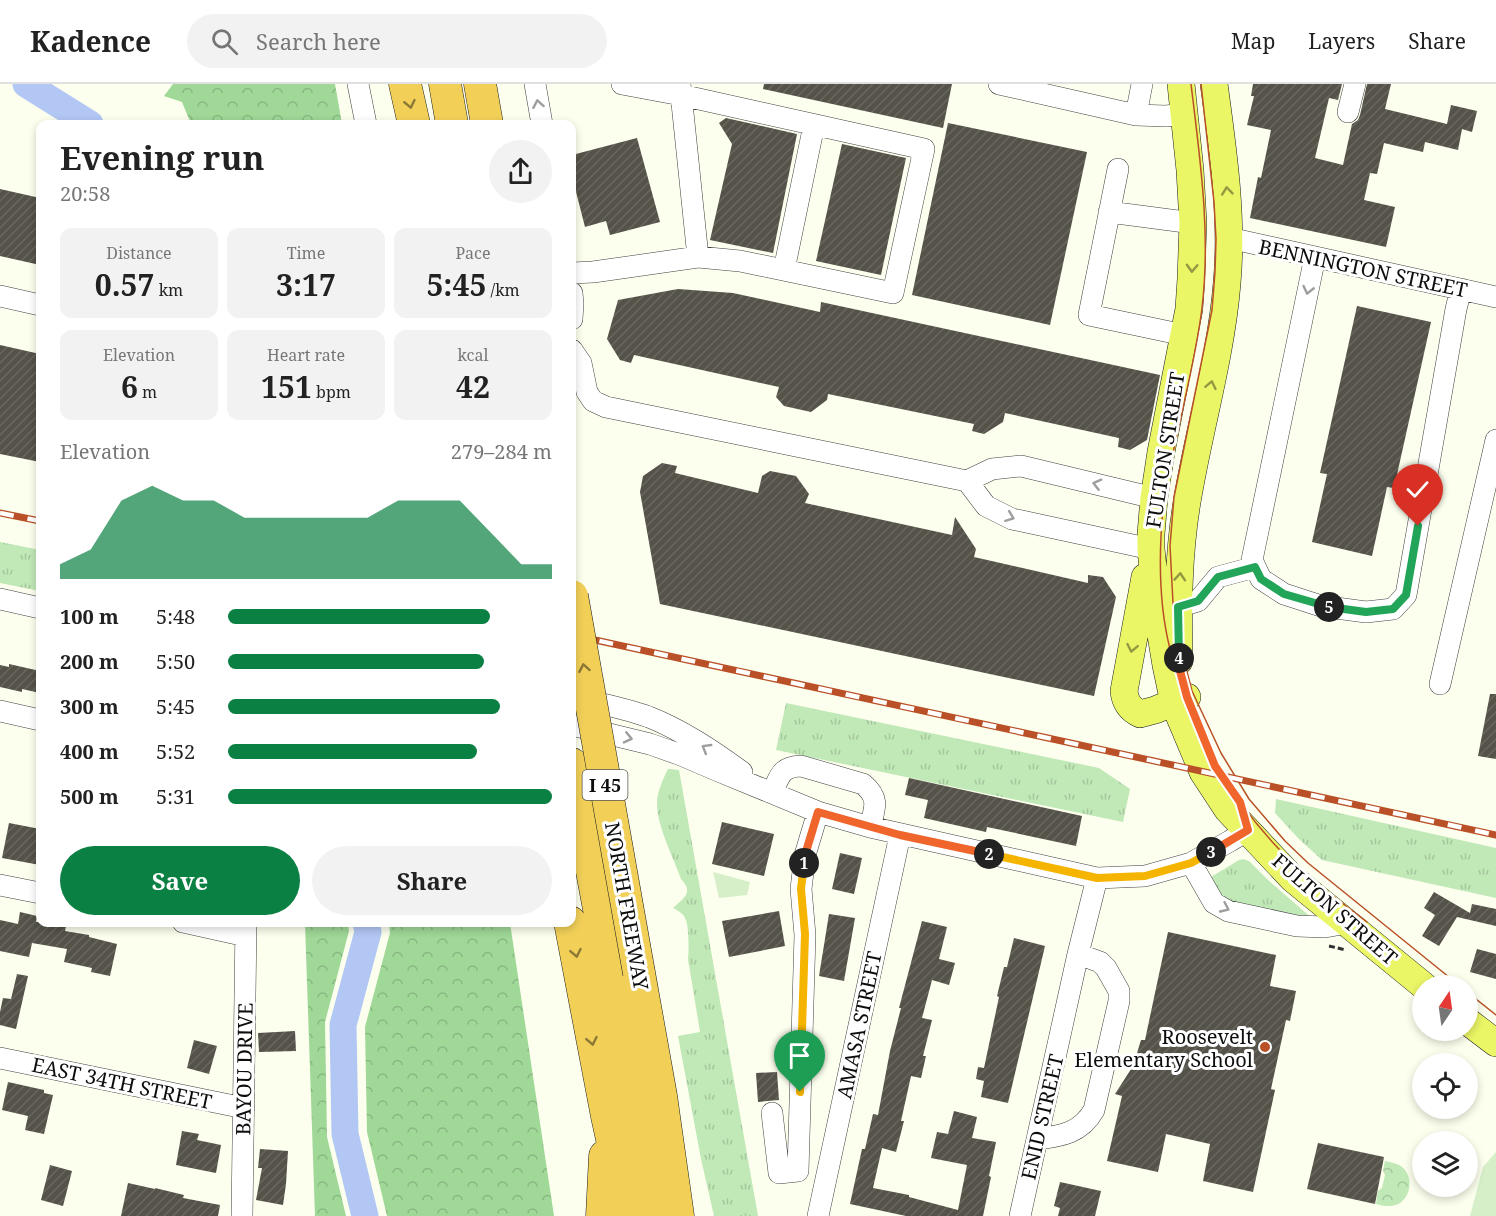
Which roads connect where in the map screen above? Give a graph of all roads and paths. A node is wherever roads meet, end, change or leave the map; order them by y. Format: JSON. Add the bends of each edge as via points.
{"nodes":[{"id":1,"x":358,"y":84,"type":"edge"},
{"id":2,"x":405,"y":84,"type":"edge"},
{"id":3,"x":445,"y":84,"type":"edge"},
{"id":4,"x":480,"y":84,"type":"edge"},
{"id":5,"x":535,"y":84,"type":"edge"},
{"id":6,"x":622,"y":84,"type":"edge"},
{"id":7,"x":999,"y":84,"type":"edge"},
{"id":8,"x":1142,"y":84,"type":"edge"},
{"id":9,"x":1181,"y":84,"type":"edge"},
{"id":10,"x":1214,"y":84,"type":"edge"},
{"id":11,"x":1355,"y":84,"type":"edge"},
{"id":12,"x":681,"y":89,"type":"edge"},
{"id":13,"x":1348,"y":112,"type":"dead end"},
{"id":14,"x":1184,"y":114,"type":"junction"},
{"id":15,"x":1136,"y":115,"type":"junction"},
{"id":16,"x":365,"y":120,"type":"edge"},
{"id":17,"x":413,"y":120,"type":"edge"},
{"id":18,"x":451,"y":120,"type":"edge"},
{"id":19,"x":486,"y":120,"type":"edge"},
{"id":20,"x":541,"y":120,"type":"edge"},
{"id":21,"x":814,"y":125,"type":"junction"},
{"id":22,"x":1118,"y":169,"type":"dead end"},
{"id":23,"x":1109,"y":212,"type":"junction"},
{"id":24,"x":1193,"y":223,"type":"junction"},
{"id":25,"x":1229,"y":238,"type":"junction"},
{"id":26,"x":698,"y":257,"type":"junction"},
{"id":27,"x":1316,"y":257,"type":"junction"},
{"id":28,"x":784,"y":270,"type":"junction"},
{"id":29,"x":576,"y":273,"type":"edge"},
{"id":30,"x":1461,"y":290,"type":"junction"},
{"id":31,"x":0,"y":296,"type":"edge"},
{"id":32,"x":1496,"y":297,"type":"edge"},
{"id":33,"x":36,"y":304,"type":"edge"},
{"id":34,"x":1184,"y":335,"type":"junction"},
{"id":35,"x":576,"y":356,"type":"edge"},
{"id":36,"x":1496,"y":440,"type":"edge"},
{"id":37,"x":967,"y":481,"type":"junction"},
{"id":38,"x":1154,"y":498,"type":"junction"},
{"id":39,"x":1151,"y":549,"type":"junction"},
{"id":40,"x":1255,"y":567,"type":"junction"},
{"id":41,"x":0,"y":599,"type":"edge"},
{"id":42,"x":36,"y":607,"type":"edge"},
{"id":43,"x":1178,"y":607,"type":"junction"},
{"id":44,"x":576,"y":624,"type":"edge"},
{"id":45,"x":1440,"y":684,"type":"dead end"},
{"id":46,"x":576,"y":698,"type":"edge"},
{"id":47,"x":1180,"y":700,"type":"junction"},
{"id":48,"x":0,"y":711,"type":"edge"},
{"id":49,"x":36,"y":719,"type":"edge"},
{"id":50,"x":576,"y":726,"type":"edge"},
{"id":51,"x":576,"y":780,"type":"edge"},
{"id":52,"x":772,"y":793,"type":"junction"},
{"id":53,"x":818,"y":812,"type":"junction"},
{"id":54,"x":870,"y":827,"type":"junction"},
{"id":55,"x":1248,"y":830,"type":"junction"},
{"id":56,"x":900,"y":835,"type":"junction"},
{"id":57,"x":1191,"y":863,"type":"junction"},
{"id":58,"x":1097,"y":878,"type":"junction"},
{"id":59,"x":0,"y":885,"type":"edge"},
{"id":60,"x":36,"y":892,"type":"edge"},
{"id":61,"x":1348,"y":922,"type":"junction"},
{"id":62,"x":228,"y":927,"type":"edge"},
{"id":63,"x":571,"y":927,"type":"edge"},
{"id":64,"x":246,"y":929,"type":"edge"},
{"id":65,"x":1078,"y":954,"type":"junction"},
{"id":66,"x":625,"y":973,"type":"junction"},
{"id":67,"x":1412,"y":976,"type":"edge"},
{"id":68,"x":1478,"y":1030,"type":"edge"},
{"id":69,"x":1496,"y":1044,"type":"edge"},
{"id":70,"x":0,"y":1058,"type":"edge"},
{"id":71,"x":661,"y":1096,"type":"junction"},
{"id":72,"x":244,"y":1108,"type":"junction"},
{"id":73,"x":772,"y":1113,"type":"dead end"},
{"id":74,"x":607,"y":1116,"type":"junction"},
{"id":75,"x":1037,"y":1139,"type":"junction"},
{"id":76,"x":242,"y":1216,"type":"edge"},
{"id":77,"x":602,"y":1216,"type":"edge"},
{"id":78,"x":629,"y":1216,"type":"edge"},
{"id":79,"x":652,"y":1216,"type":"edge"},
{"id":80,"x":678,"y":1216,"type":"edge"},
{"id":81,"x":699,"y":1216,"type":"edge"},
{"id":82,"x":818,"y":1216,"type":"edge"},
{"id":83,"x":1020,"y":1216,"type":"edge"}],
"edges":[{"from":1,"to":16,"type":"street"},
{"from":2,"to":17,"type":"highway","one_way":true},
{"from":3,"to":18,"type":"highway"},
{"from":4,"to":19,"type":"highway"},
{"from":20,"to":5,"type":"street","one_way":true},
{"from":6,"to":12,"type":"street"},
{"from":7,"to":15,"type":"street"},
{"from":8,"to":15,"type":"street"},
{"from":9,"to":14,"type":"main road","name":"FULTON STREET"},
{"from":25,"to":10,"type":"main road","name":"FULTON STREET","one_way":true},
{"from":11,"to":13,"type":"street"},
{"from":12,"to":21,"type":"street"},
{"from":12,"to":26,"type":"street"},
{"from":14,"to":15,"type":"street"},
{"from":14,"to":24,"type":"main road","name":"FULTON STREET"},
{"from":21,"to":28,"type":"street"},
{"from":21,"to":28,"type":"street","via":[[924,149],[893,293]]},
{"from":22,"to":23,"type":"street"},
{"from":23,"to":24,"type":"street"},
{"from":23,"to":34,"type":"street","via":[[1089,315]]},
{"from":24,"to":34,"type":"main road","name":"FULTON STREET","one_way":true},
{"from":25,"to":27,"type":"street","name":"BENNINGTON STREET"},
{"from":43,"to":25,"type":"main road","name":"FULTON STREET","one_way":true,"via":[[1182,535],[1219,346]]},
{"from":26,"to":28,"type":"street"},
{"from":26,"to":29,"type":"street"},
{"from":27,"to":30,"type":"street","name":"BENNINGTON STREET"},
{"from":27,"to":40,"type":"street","one_way":true,"via":[[1252,560]]},
{"from":30,"to":32,"type":"street","name":"BENNINGTON STREET"},
{"from":30,"to":40,"type":"street","via":[[1406,595],[1393,609],[1366,612],[1322,606],[1284,594],[1261,579]]},
{"from":31,"to":33,"type":"street"},
{"from":34,"to":38,"type":"main road","name":"FULTON STREET"},
{"from":35,"to":37,"type":"street","via":[[587,392],[593,401],[606,407]]},
{"from":36,"to":45,"type":"street"},
{"from":38,"to":37,"type":"street","one_way":true,"via":[[1022,466],[992,469]]},
{"from":37,"to":39,"type":"street","one_way":true,"via":[[986,506],[1012,519]]},
{"from":38,"to":39,"type":"main road","name":"FULTON STREET"},
{"from":39,"to":47,"type":"main road","name":"FULTON STREET","via":[[1166,665]]},
{"from":39,"to":47,"type":"main road","one_way":true,"via":[[1125,697],[1140,714]]},
{"from":40,"to":43,"type":"street","via":[[1218,577],[1198,601]]},
{"from":41,"to":42,"type":"street"},
{"from":43,"to":47,"type":"main road","name":"FULTON STREET"},
{"from":66,"to":44,"type":"highway","name":"NORTH FREEWAY","number":"I 45","one_way":true,"bridge":true},
{"from":52,"to":46,"type":"street","one_way":true,"via":[[673,728],[628,710]]},
{"from":47,"to":55,"type":"main road","name":"FULTON STREET","via":[[1203,772],[1228,810]]},
{"from":48,"to":49,"type":"street"},
{"from":50,"to":52,"type":"street","one_way":true,"via":[[650,744]]},
{"from":51,"to":66,"type":"highway","name":"NORTH FREEWAY"},
{"from":52,"to":53,"type":"street"},
{"from":52,"to":54,"type":"street","via":[[782,773],[791,766],[863,784],[870,790],[875,806]]},
{"from":53,"to":54,"type":"street"},
{"from":53,"to":73,"type":"street","via":[[805,855],[801,889],[805,934],[798,1171],[779,1173]]},
{"from":54,"to":56,"type":"street"},
{"from":55,"to":57,"type":"street"},
{"from":55,"to":61,"type":"main road","name":"FULTON STREET","via":[[1293,879]]},
{"from":56,"to":58,"type":"street"},
{"from":56,"to":82,"type":"street","name":"AMASA STREET"},
{"from":57,"to":58,"type":"street","via":[[1145,876]]},
{"from":57,"to":61,"type":"street","one_way":true,"via":[[1214,903],[1228,911],[1297,926],[1325,927]]},
{"from":58,"to":65,"type":"street","name":"ENID STREET"},
{"from":59,"to":60,"type":"street"},
{"from":61,"to":67,"type":"main road","name":"FULTON STREET"},
{"from":62,"to":64,"type":"street"},
{"from":63,"to":74,"type":"highway","one_way":true},
{"from":64,"to":72,"type":"street","name":"BAYOU DRIVE"},
{"from":65,"to":75,"type":"street","name":"ENID STREET"},
{"from":65,"to":75,"type":"street","via":[[1106,968],[1119,992],[1119,1001],[1094,1110],[1088,1121],[1063,1136]]},
{"from":66,"to":71,"type":"highway","name":"NORTH FREEWAY","number":"I 45"},
{"from":66,"to":79,"type":"highway","name":"NORTH FREEWAY"},
{"from":68,"to":69,"type":"main road"},
{"from":70,"to":72,"type":"street","name":"EAST 34TH STREET"},
{"from":71,"to":80,"type":"highway","name":"NORTH FREEWAY","number":"I 45"},
{"from":71,"to":81,"type":"highway"},
{"from":72,"to":76,"type":"street","name":"BAYOU DRIVE"},
{"from":74,"to":77,"type":"highway"},
{"from":74,"to":78,"type":"highway"},
{"from":75,"to":83,"type":"street","name":"ENID STREET"}]}
